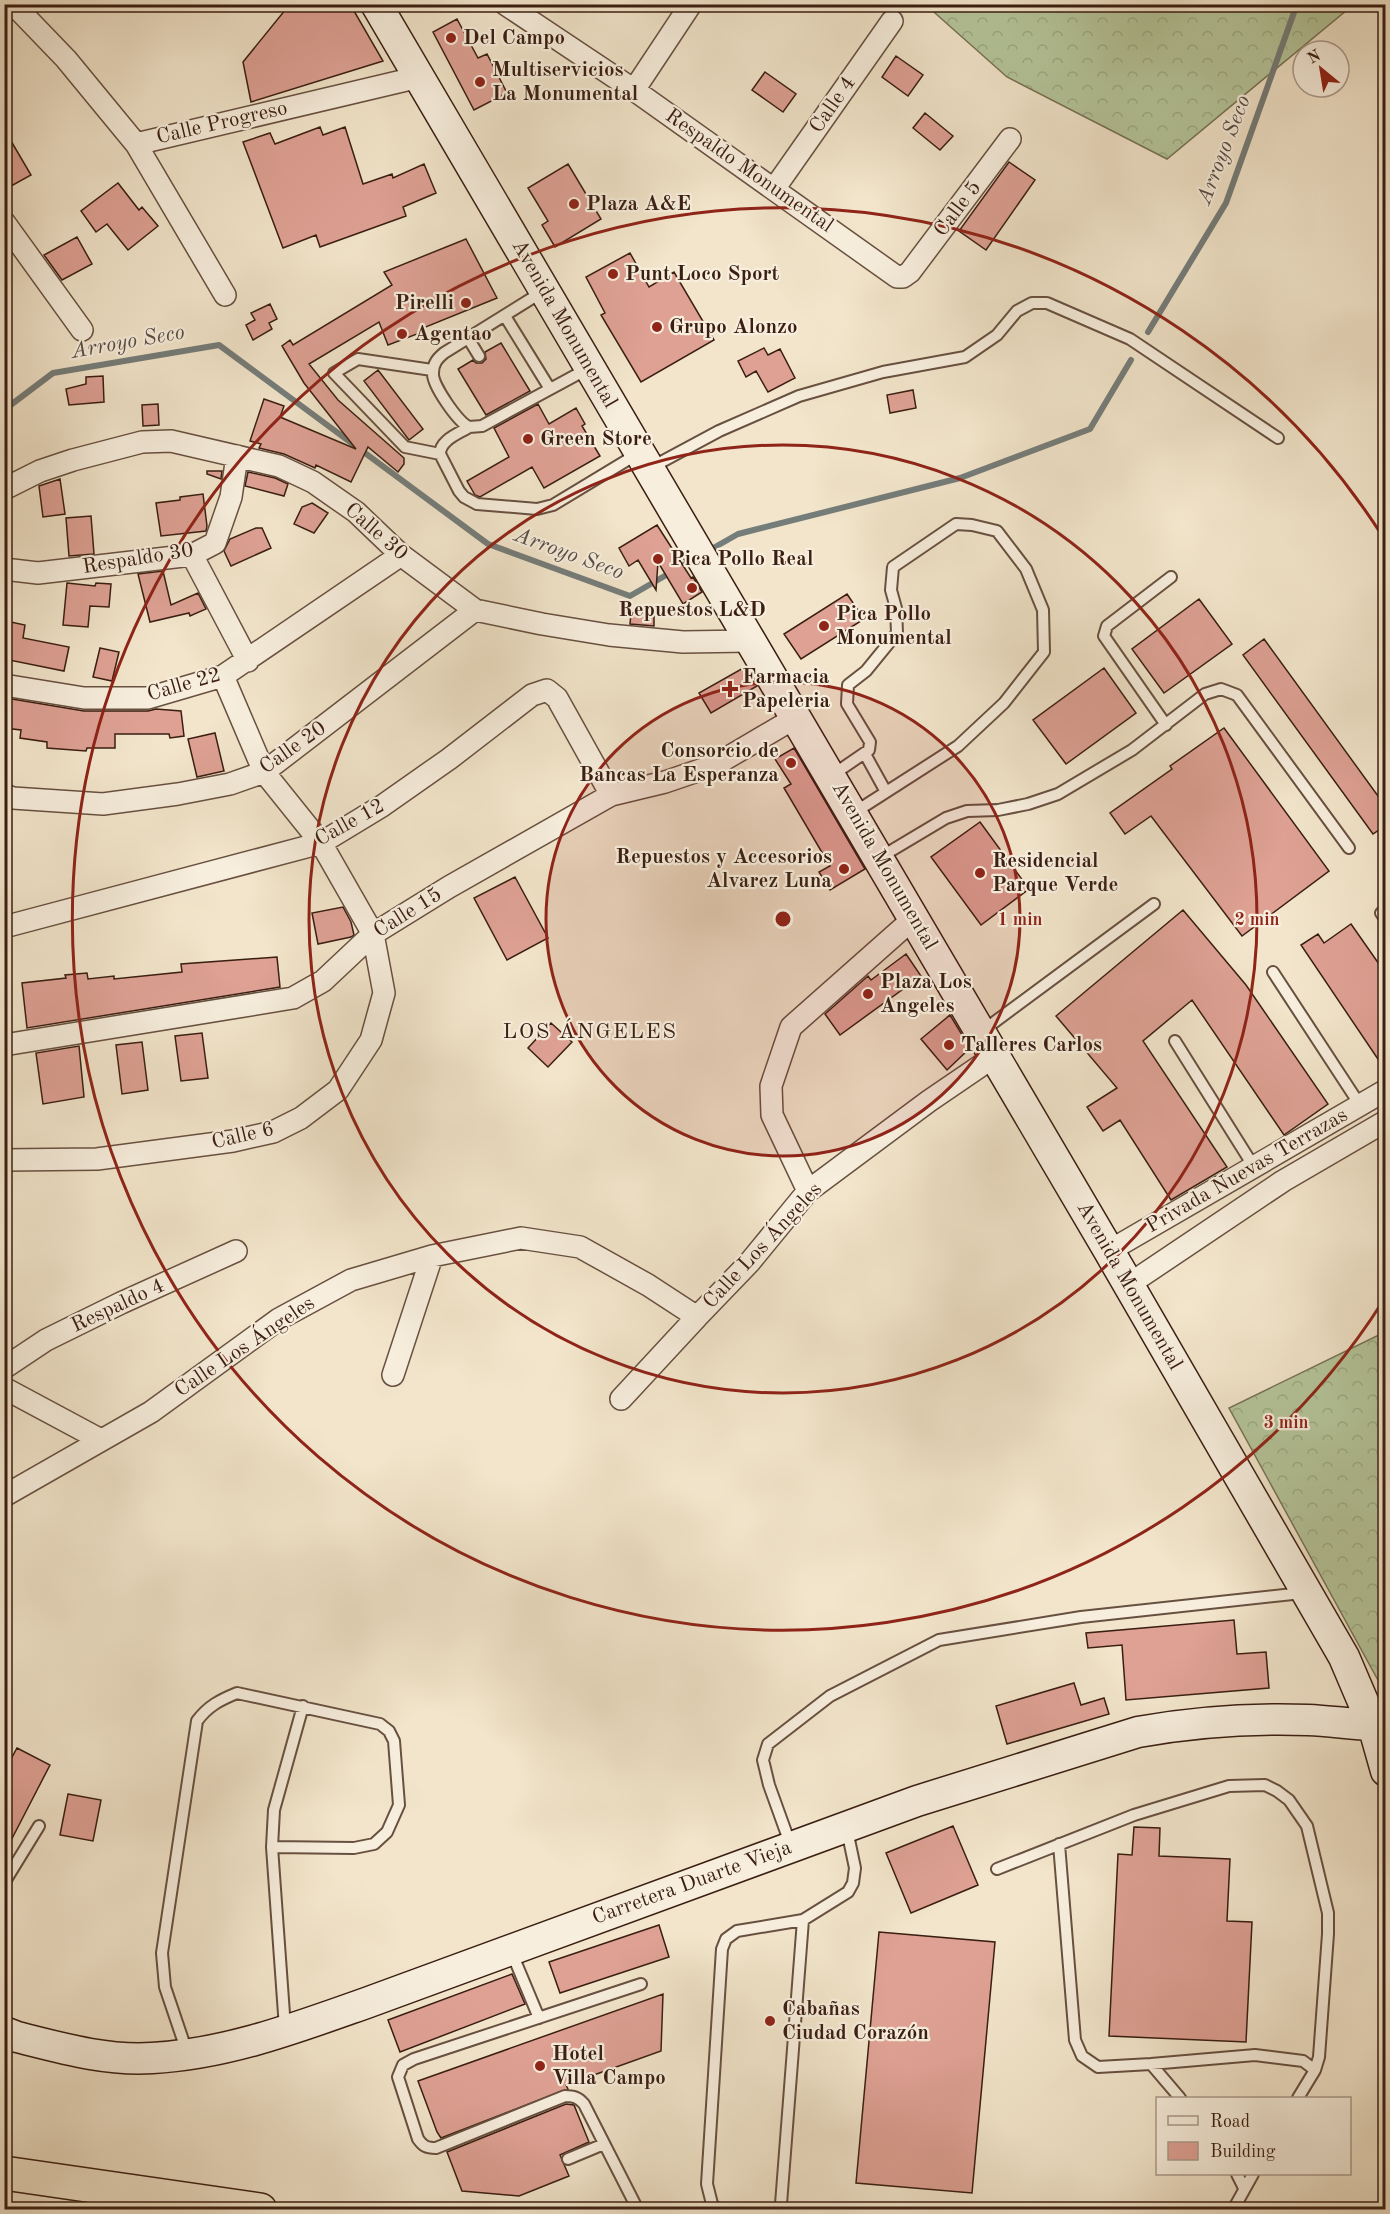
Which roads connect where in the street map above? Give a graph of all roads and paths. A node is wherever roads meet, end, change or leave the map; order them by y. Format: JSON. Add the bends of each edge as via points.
{"nodes":[{"id":1,"x":13,"y":4,"type":"edge"},
{"id":2,"x":376,"y":4,"type":"edge"},
{"id":3,"x":505,"y":4,"type":"edge"},
{"id":4,"x":691,"y":4,"type":"edge"},
{"id":5,"x":892,"y":21,"type":"dead end"},
{"id":6,"x":419,"y":77,"type":"junction"},
{"id":7,"x":634,"y":90,"type":"junction"},
{"id":8,"x":1010,"y":139,"type":"dead end"},
{"id":9,"x":136,"y":144,"type":"junction"},
{"id":10,"x":774,"y":189,"type":"junction"},
{"id":11,"x":4,"y":222,"type":"edge"},
{"id":12,"x":903,"y":277,"type":"joint"},
{"id":13,"x":544,"y":290,"type":"junction"},
{"id":14,"x":225,"y":295,"type":"dead end"},
{"id":15,"x":505,"y":316,"type":"junction"},
{"id":16,"x":82,"y":330,"type":"dead end"},
{"id":17,"x":468,"y":338,"type":"junction"},
{"id":18,"x":478,"y":356,"type":"dead end"},
{"id":19,"x":590,"y":367,"type":"junction"},
{"id":20,"x":432,"y":370,"type":"junction"},
{"id":21,"x":550,"y":389,"type":"junction"},
{"id":22,"x":469,"y":427,"type":"junction"},
{"id":23,"x":1278,"y":438,"type":"dead end"},
{"id":24,"x":441,"y":454,"type":"junction"},
{"id":25,"x":237,"y":456,"type":"junction"},
{"id":26,"x":644,"y":460,"type":"junction"},
{"id":27,"x":4,"y":489,"type":"edge"},
{"id":28,"x":192,"y":555,"type":"junction"},
{"id":29,"x":401,"y":555,"type":"junction"},
{"id":30,"x":4,"y":569,"type":"edge"},
{"id":31,"x":1171,"y":577,"type":"dead end"},
{"id":32,"x":475,"y":610,"type":"junction"},
{"id":33,"x":750,"y":641,"type":"junction"},
{"id":34,"x":248,"y":661,"type":"junction"},
{"id":35,"x":224,"y":676,"type":"junction"},
{"id":36,"x":4,"y":685,"type":"edge"},
{"id":37,"x":795,"y":718,"type":"junction"},
{"id":38,"x":1166,"y":725,"type":"junction"},
{"id":39,"x":865,"y":754,"type":"junction"},
{"id":40,"x":264,"y":772,"type":"junction"},
{"id":41,"x":831,"y":776,"type":"junction"},
{"id":42,"x":886,"y":792,"type":"junction"},
{"id":43,"x":4,"y":795,"type":"edge"},
{"id":44,"x":611,"y":795,"type":"junction"},
{"id":45,"x":852,"y":813,"type":"junction"},
{"id":46,"x":321,"y":843,"type":"junction"},
{"id":47,"x":1349,"y":848,"type":"dead end"},
{"id":48,"x":879,"y":858,"type":"junction"},
{"id":49,"x":1154,"y":904,"type":"dead end"},
{"id":50,"x":914,"y":918,"type":"junction"},
{"id":51,"x":4,"y":927,"type":"edge"},
{"id":52,"x":373,"y":934,"type":"junction"},
{"id":53,"x":1273,"y":972,"type":"dead end"},
{"id":54,"x":1175,"y":1041,"type":"dead end"},
{"id":55,"x":988,"y":1044,"type":"junction"},
{"id":56,"x":4,"y":1045,"type":"edge"},
{"id":57,"x":1386,"y":1090,"type":"edge"},
{"id":58,"x":1360,"y":1105,"type":"junction"},
{"id":59,"x":1386,"y":1121,"type":"edge"},
{"id":60,"x":4,"y":1160,"type":"edge"},
{"id":61,"x":1254,"y":1167,"type":"junction"},
{"id":62,"x":808,"y":1191,"type":"junction"},
{"id":63,"x":236,"y":1251,"type":"dead end"},
{"id":64,"x":1109,"y":1251,"type":"junction"},
{"id":65,"x":432,"y":1256,"type":"junction"},
{"id":66,"x":1128,"y":1285,"type":"junction"},
{"id":67,"x":697,"y":1317,"type":"junction"},
{"id":68,"x":4,"y":1368,"type":"edge"},
{"id":69,"x":393,"y":1375,"type":"dead end"},
{"id":70,"x":4,"y":1388,"type":"edge"},
{"id":71,"x":621,"y":1399,"type":"dead end"},
{"id":72,"x":101,"y":1440,"type":"junction"},
{"id":73,"x":4,"y":1496,"type":"edge"},
{"id":74,"x":1306,"y":1593,"type":"junction"},
{"id":75,"x":303,"y":1706,"type":"junction"},
{"id":76,"x":1379,"y":1727,"type":"edge"},
{"id":77,"x":1386,"y":1771,"type":"edge"},
{"id":78,"x":39,"y":1826,"type":"dead end"},
{"id":79,"x":846,"y":1826,"type":"junction"},
{"id":80,"x":1059,"y":1844,"type":"junction"},
{"id":81,"x":792,"y":1846,"type":"junction"},
{"id":82,"x":272,"y":1847,"type":"junction"},
{"id":83,"x":997,"y":1869,"type":"dead end"},
{"id":84,"x":4,"y":1883,"type":"edge"},
{"id":85,"x":803,"y":1920,"type":"junction"},
{"id":86,"x":511,"y":1950,"type":"junction"},
{"id":87,"x":641,"y":1984,"type":"dead end"},
{"id":88,"x":539,"y":2018,"type":"junction"},
{"id":89,"x":286,"y":2031,"type":"junction"},
{"id":90,"x":4,"y":2032,"type":"edge"},
{"id":91,"x":188,"y":2054,"type":"junction"},
{"id":92,"x":1151,"y":2064,"type":"junction"},
{"id":93,"x":1315,"y":2070,"type":"junction"},
{"id":94,"x":1179,"y":2097,"type":"edge"},
{"id":95,"x":1299,"y":2097,"type":"edge"},
{"id":96,"x":604,"y":2144,"type":"junction"},
{"id":97,"x":568,"y":2159,"type":"dead end"},
{"id":98,"x":4,"y":2173,"type":"edge"},
{"id":99,"x":1238,"y":2175,"type":"edge"},
{"id":100,"x":1252,"y":2175,"type":"edge"},
{"id":101,"x":1244,"y":2188,"type":"junction"},
{"id":102,"x":260,"y":2210,"type":"edge"},
{"id":103,"x":638,"y":2210,"type":"edge"},
{"id":104,"x":718,"y":2210,"type":"edge"},
{"id":105,"x":778,"y":2210,"type":"edge"},
{"id":106,"x":1233,"y":2210,"type":"edge"}],
"edges":[{"from":1,"to":9,"type":"street","name":"Calle Progreso","via":[[66,59]]},
{"from":2,"to":6,"type":"main road","name":"Avenida Monumental"},
{"from":3,"to":7,"type":"street","name":"Respaldo Monumental"},
{"from":4,"to":7,"type":"street"},
{"from":5,"to":10,"type":"street","name":"Calle 4"},
{"from":6,"to":9,"type":"street","name":"Calle Progreso"},
{"from":6,"to":13,"type":"main road","name":"Avenida Monumental"},
{"from":7,"to":10,"type":"street","name":"Respaldo Monumental"},
{"from":8,"to":12,"type":"street","name":"Calle 5"},
{"from":9,"to":14,"type":"street"},
{"from":10,"to":12,"type":"street","name":"Respaldo Monumental","via":[[897,277]]},
{"from":11,"to":16,"type":"street"},
{"from":13,"to":15,"type":"lane"},
{"from":13,"to":19,"type":"main road","name":"Avenida Monumental"},
{"from":15,"to":17,"type":"lane"},
{"from":15,"to":21,"type":"lane"},
{"from":17,"to":18,"type":"lane"},
{"from":17,"to":20,"type":"lane","via":[[438,358]]},
{"from":19,"to":21,"type":"lane"},
{"from":19,"to":26,"type":"main road","name":"Avenida Monumental"},
{"from":20,"to":22,"type":"lane","via":[[458,420]]},
{"from":20,"to":24,"type":"lane","via":[[358,359],[334,374],[405,447]]},
{"from":21,"to":22,"type":"lane","via":[[509,407],[482,426]]},
{"from":22,"to":24,"type":"lane","via":[[443,443]]},
{"from":23,"to":26,"type":"lane","via":[[1130,339],[1047,303],[1032,303],[965,357],[883,372],[799,396]]},
{"from":24,"to":26,"type":"lane","via":[[459,491],[471,502],[537,509],[553,505]]},
{"from":25,"to":27,"type":"street","name":"Calle 30","via":[[171,441],[142,442],[40,471]]},
{"from":25,"to":28,"type":"street","name":"Respaldo 30","via":[[231,497],[215,543]]},
{"from":25,"to":29,"type":"street","name":"Calle 30","via":[[279,466],[313,482],[356,512]]},
{"from":26,"to":33,"type":"main road","name":"Avenida Monumental"},
{"from":28,"to":30,"type":"street","name":"Respaldo 30","via":[[38,573]]},
{"from":28,"to":34,"type":"street"},
{"from":29,"to":32,"type":"street","name":"Calle 30"},
{"from":29,"to":34,"type":"street","name":"Calle 22"},
{"from":31,"to":38,"type":"lane","via":[[1107,626],[1104,636]]},
{"from":32,"to":33,"type":"street","name":"Calle 30","via":[[609,635],[683,642]]},
{"from":32,"to":40,"type":"street","name":"Calle 20"},
{"from":33,"to":37,"type":"main road","name":"Avenida Monumental"},
{"from":34,"to":35,"type":"street","name":"Calle 22"},
{"from":35,"to":36,"type":"street","name":"Calle 22","via":[[148,698],[84,698]]},
{"from":35,"to":40,"type":"street","name":"Calle 6"},
{"from":37,"to":41,"type":"main road","name":"Avenida Monumental"},
{"from":37,"to":44,"type":"street","name":"Calle 15","via":[[715,765]]},
{"from":38,"to":47,"type":"lane","via":[[1213,690],[1237,695]]},
{"from":38,"to":48,"type":"lane","via":[[1058,794],[1029,804],[967,811],[946,818]]},
{"from":39,"to":41,"type":"lane"},
{"from":39,"to":42,"type":"lane"},
{"from":39,"to":42,"type":"lane","via":[[870,742],[847,704],[848,685],[866,671],[897,633],[891,590],[893,567],[956,524],[997,531],[1026,569],[1043,610],[1044,652],[1004,703],[958,746]]},
{"from":40,"to":43,"type":"street","name":"Calle 20","via":[[178,795],[103,804]]},
{"from":40,"to":46,"type":"street","name":"Calle 6"},
{"from":41,"to":45,"type":"main road","name":"Avenida Monumental"},
{"from":42,"to":45,"type":"lane"},
{"from":44,"to":46,"type":"street","name":"Calle 12","via":[[557,698],[547,690],[532,695],[382,806]]},
{"from":44,"to":52,"type":"street","name":"Calle 15"},
{"from":45,"to":48,"type":"main road","name":"Avenida Monumental"},
{"from":46,"to":51,"type":"street","name":"Calle 12"},
{"from":46,"to":52,"type":"street","name":"Calle 6"},
{"from":48,"to":50,"type":"main road","name":"Avenida Monumental"},
{"from":49,"to":55,"type":"lane"},
{"from":50,"to":55,"type":"main road","name":"Avenida Monumental"},
{"from":50,"to":62,"type":"street","via":[[791,1027],[771,1086],[772,1115]]},
{"from":52,"to":56,"type":"street","name":"Calle 15","via":[[323,981],[293,998]]},
{"from":52,"to":60,"type":"street","name":"Calle 6","via":[[384,993],[371,1041],[338,1090],[301,1118],[273,1132],[232,1141],[97,1159]]},
{"from":53,"to":58,"type":"lane"},
{"from":54,"to":61,"type":"lane"},
{"from":55,"to":62,"type":"street","name":"Calle Los Ángeles","via":[[929,1101]]},
{"from":55,"to":64,"type":"main road","name":"Avenida Monumental"},
{"from":57,"to":58,"type":"street","name":"Privada Nuevas Terrazas"},
{"from":58,"to":61,"type":"street","name":"Privada Nuevas Terrazas"},
{"from":59,"to":66,"type":"street","name":"Privada Nuevas Terrazas","via":[[1283,1181]]},
{"from":61,"to":64,"type":"street","name":"Privada Nuevas Terrazas"},
{"from":62,"to":67,"type":"street","name":"Calle Los Ángeles"},
{"from":63,"to":68,"type":"street","name":"Respaldo 4","via":[[46,1340]]},
{"from":64,"to":66,"type":"main road","name":"Avenida Monumental"},
{"from":65,"to":67,"type":"street","name":"Calle Los Ángeles","via":[[521,1238],[579,1247]]},
{"from":65,"to":69,"type":"street"},
{"from":65,"to":72,"type":"street","name":"Calle Los Ángeles","via":[[351,1280],[279,1319],[151,1412]]},
{"from":66,"to":74,"type":"main road","name":"Avenida Monumental"},
{"from":67,"to":71,"type":"street"},
{"from":70,"to":72,"type":"street"},
{"from":72,"to":73,"type":"street","name":"Calle Los Ángeles"},
{"from":74,"to":76,"type":"main road","name":"Avenida Monumental"},
{"from":74,"to":81,"type":"lane","via":[[1081,1617],[939,1640],[830,1696],[768,1744],[763,1760]]},
{"from":75,"to":82,"type":"lane","via":[[274,1810]]},
{"from":75,"to":82,"type":"lane","via":[[380,1724],[389,1731],[394,1741],[399,1805],[387,1832],[374,1844],[354,1848]]},
{"from":75,"to":91,"type":"lane","via":[[237,1694],[217,1701],[197,1721],[162,1953],[165,1987]]},
{"from":76,"to":77,"type":"main road","name":"Avenida Monumental"},
{"from":76,"to":79,"type":"main road","name":"Carretera Duarte Vieja","via":[[1310,1720],[1240,1720],[1138,1732]]},
{"from":78,"to":84,"type":"lane"},
{"from":79,"to":81,"type":"main road","name":"Carretera Duarte Vieja"},
{"from":79,"to":85,"type":"lane","via":[[855,1868],[853,1883],[839,1899]]},
{"from":80,"to":83,"type":"lane"},
{"from":80,"to":92,"type":"lane","via":[[1075,2040],[1082,2056],[1098,2067]]},
{"from":80,"to":93,"type":"lane","via":[[1134,1815],[1229,1786],[1265,1785],[1289,1800],[1307,1826],[1328,1913]]},
{"from":81,"to":86,"type":"main road","name":"Carretera Duarte Vieja"},
{"from":82,"to":89,"type":"lane"},
{"from":85,"to":104,"type":"lane","via":[[737,1931],[726,1939],[722,1949],[707,2184],[712,2204]]},
{"from":85,"to":105,"type":"lane"},
{"from":86,"to":88,"type":"lane"},
{"from":86,"to":89,"type":"main road","name":"Carretera Duarte Vieja"},
{"from":87,"to":88,"type":"lane"},
{"from":88,"to":96,"type":"lane","via":[[403,2065],[398,2077],[418,2139],[424,2146],[436,2148],[573,2096],[584,2104]]},
{"from":89,"to":91,"type":"main road","name":"Carretera Duarte Vieja"},
{"from":90,"to":91,"type":"main road","name":"Carretera Duarte Vieja","via":[[95,2055],[151,2058]]},
{"from":92,"to":93,"type":"lane","via":[[1255,2055],[1304,2061]]},
{"from":92,"to":94,"type":"lane"},
{"from":93,"to":95,"type":"lane"},
{"from":96,"to":97,"type":"lane"},
{"from":96,"to":103,"type":"lane"},
{"from":98,"to":102,"type":"highway"},
{"from":99,"to":101,"type":"lane"},
{"from":100,"to":101,"type":"lane"},
{"from":101,"to":106,"type":"lane"}]}
